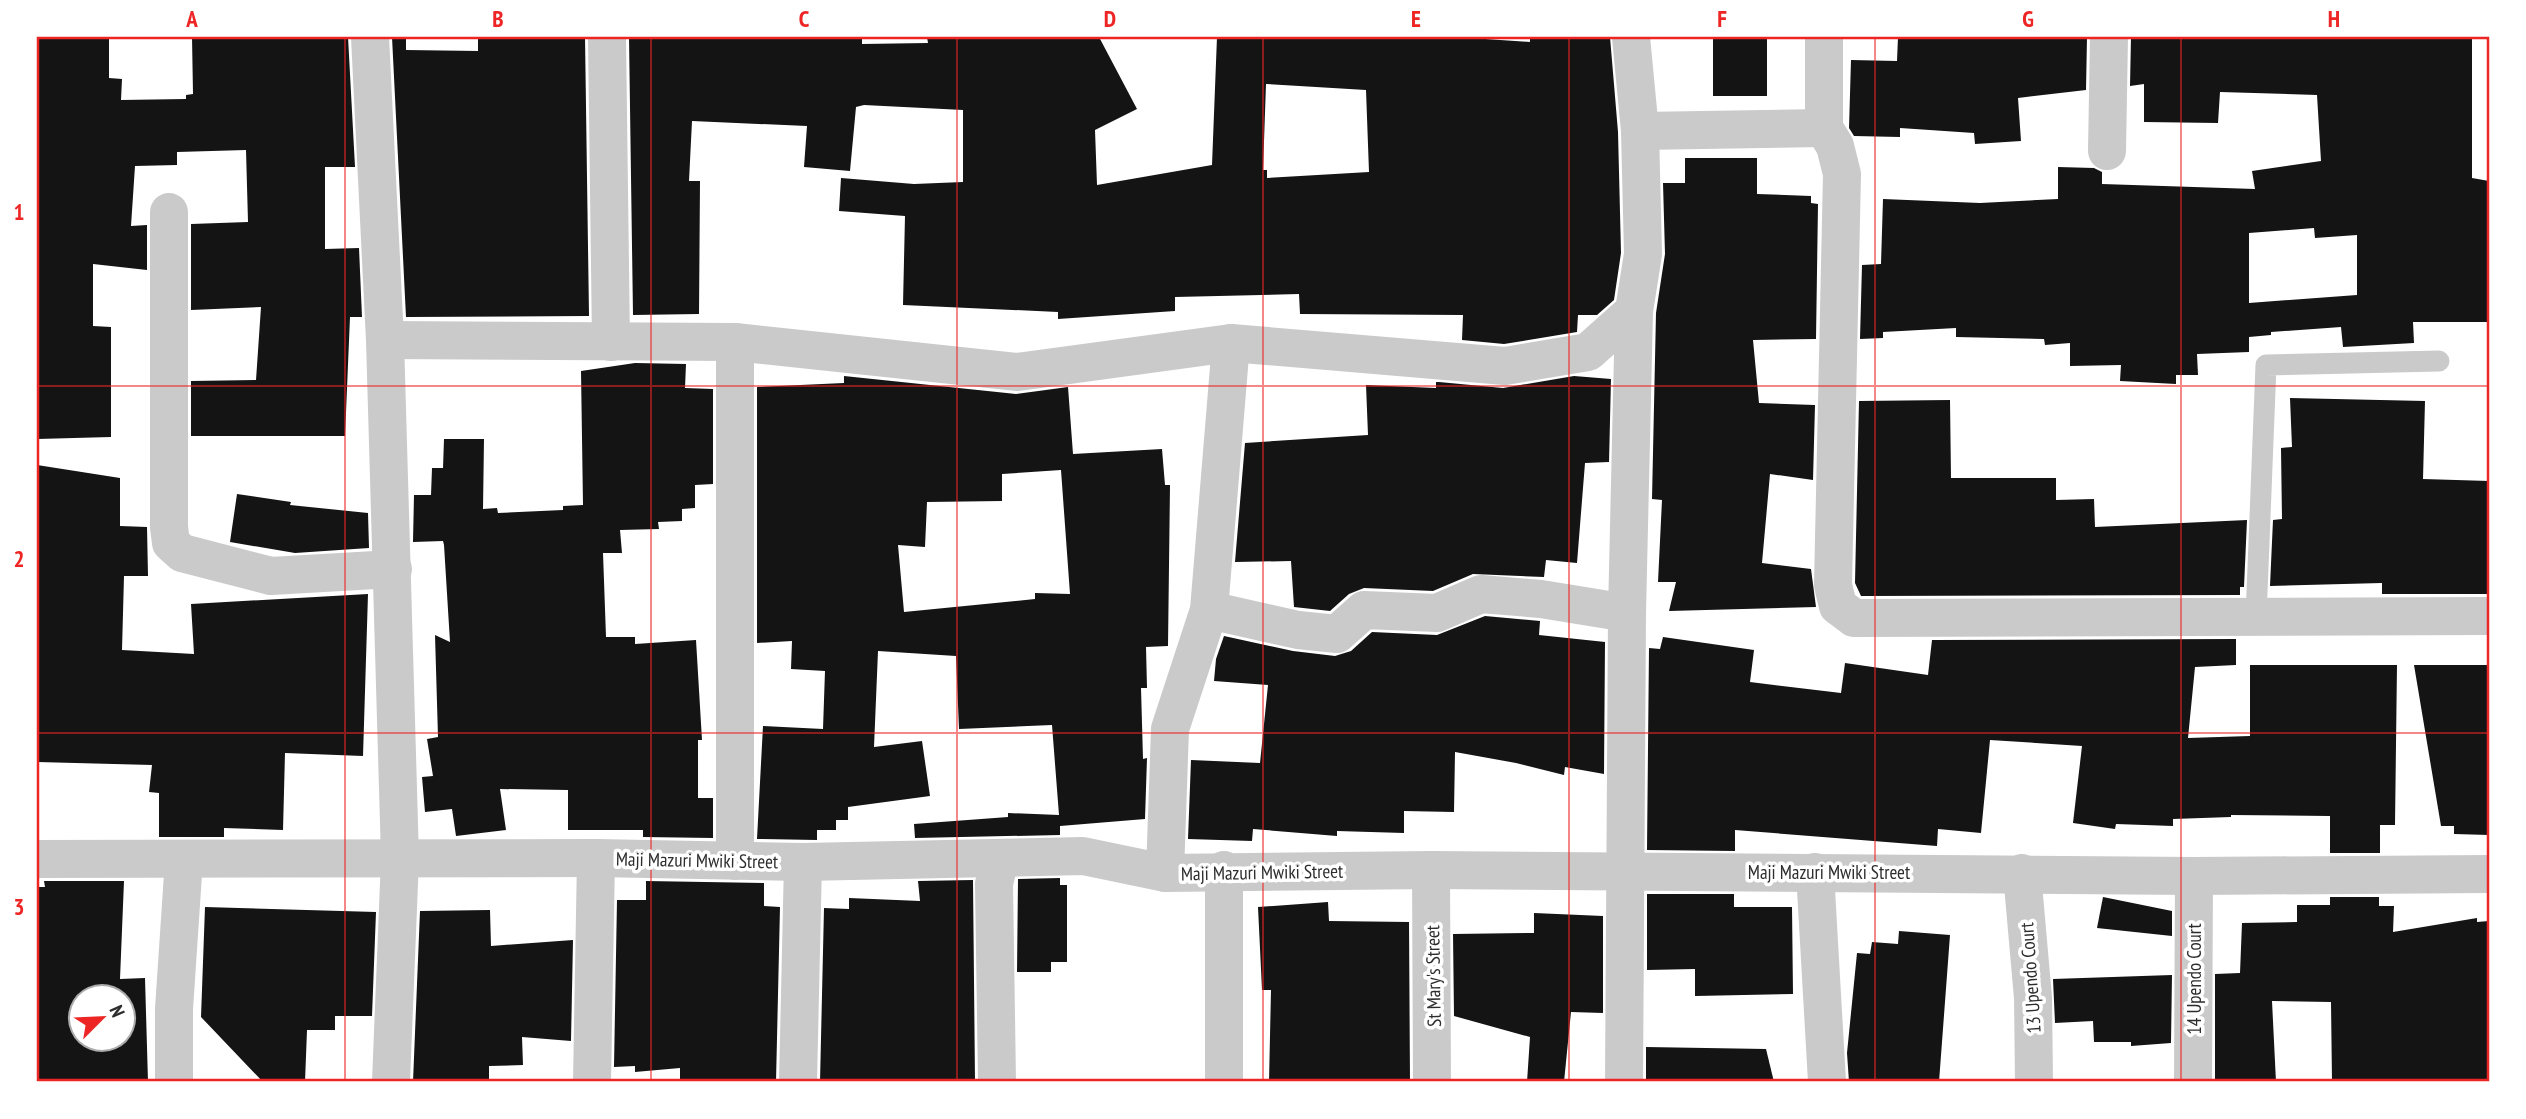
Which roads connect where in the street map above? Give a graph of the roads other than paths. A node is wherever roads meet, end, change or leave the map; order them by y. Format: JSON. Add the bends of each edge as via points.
{"nodes":[{"id":1,"x":370,"y":37,"type":"edge"},
{"id":2,"x":607,"y":37,"type":"edge"},
{"id":3,"x":1631,"y":37,"type":"edge"},
{"id":4,"x":1824,"y":37,"type":"edge"},
{"id":5,"x":2109,"y":37,"type":"edge"},
{"id":6,"x":1824,"y":128,"type":"junction"},
{"id":7,"x":1640,"y":131,"type":"junction"},
{"id":8,"x":2107,"y":151,"type":"dead end"},
{"id":9,"x":169,"y":212,"type":"dead end"},
{"id":10,"x":1634,"y":311,"type":"junction"},
{"id":11,"x":385,"y":340,"type":"junction"},
{"id":12,"x":611,"y":342,"type":"junction"},
{"id":13,"x":735,"y":342,"type":"junction"},
{"id":14,"x":1231,"y":343,"type":"junction"},
{"id":15,"x":2439,"y":361,"type":"dead end"},
{"id":16,"x":393,"y":569,"type":"junction"},
{"id":17,"x":1209,"y":610,"type":"junction"},
{"id":18,"x":1627,"y":613,"type":"junction"},
{"id":19,"x":2489,"y":616,"type":"edge"},
{"id":20,"x":2256,"y":618,"type":"junction"},
{"id":21,"x":400,"y":858,"type":"junction"},
{"id":22,"x":596,"y":858,"type":"junction"},
{"id":23,"x":1000,"y":858,"type":"junction"},
{"id":24,"x":37,"y":859,"type":"edge"},
{"id":25,"x":184,"y":859,"type":"junction"},
{"id":26,"x":735,"y":861,"type":"junction"},
{"id":27,"x":803,"y":862,"type":"junction"},
{"id":28,"x":1224,"y":870,"type":"junction"},
{"id":29,"x":1431,"y":870,"type":"junction"},
{"id":30,"x":1624,"y":871,"type":"junction"},
{"id":31,"x":1815,"y":872,"type":"junction"},
{"id":32,"x":1165,"y":873,"type":"junction"},
{"id":33,"x":2022,"y":873,"type":"junction"},
{"id":34,"x":2489,"y":874,"type":"edge"},
{"id":35,"x":2194,"y":876,"type":"junction"},
{"id":36,"x":174,"y":1082,"type":"edge"},
{"id":37,"x":391,"y":1082,"type":"edge"},
{"id":38,"x":592,"y":1082,"type":"edge"},
{"id":39,"x":798,"y":1082,"type":"edge"},
{"id":40,"x":997,"y":1082,"type":"edge"},
{"id":41,"x":1224,"y":1082,"type":"edge"},
{"id":42,"x":1432,"y":1082,"type":"edge"},
{"id":43,"x":1624,"y":1082,"type":"edge"},
{"id":44,"x":1827,"y":1082,"type":"edge"},
{"id":45,"x":2034,"y":1082,"type":"edge"},
{"id":46,"x":2193,"y":1082,"type":"edge"}],
"edges":[{"from":1,"to":11,"type":"street"},
{"from":2,"to":12,"type":"street"},
{"from":3,"to":7,"type":"street"},
{"from":4,"to":6,"type":"street"},
{"from":5,"to":8,"type":"street"},
{"from":6,"to":7,"type":"street"},
{"from":6,"to":20,"type":"street","via":[[1835,146],[1842,174],[1833,585],[1838,606],[1854,618]]},
{"from":7,"to":10,"type":"street","via":[[1643,254]]},
{"from":9,"to":16,"type":"street","via":[[172,543],[182,553],[271,576]]},
{"from":10,"to":14,"type":"street","via":[[1588,352],[1505,366]]},
{"from":10,"to":18,"type":"street"},
{"from":11,"to":12,"type":"street"},
{"from":11,"to":16,"type":"street"},
{"from":12,"to":13,"type":"street"},
{"from":13,"to":14,"type":"street","via":[[1017,372]]},
{"from":13,"to":26,"type":"street"},
{"from":14,"to":17,"type":"street"},
{"from":15,"to":20,"type":"lane","via":[[2266,365]]},
{"from":16,"to":21,"type":"street"},
{"from":17,"to":18,"type":"street","via":[[1337,635],[1364,610],[1437,613],[1481,594]]},
{"from":17,"to":32,"type":"street","via":[[1170,729]]},
{"from":18,"to":30,"type":"street"},
{"from":19,"to":20,"type":"street"},
{"from":21,"to":22,"type":"street","name":"Maji Mazuri Mwiki Street"},
{"from":21,"to":25,"type":"street","name":"Maji Mazuri Mwiki Street"},
{"from":21,"to":37,"type":"street"},
{"from":22,"to":26,"type":"street","name":"Maji Mazuri Mwiki Street"},
{"from":22,"to":38,"type":"street"},
{"from":23,"to":27,"type":"street","name":"Maji Mazuri Mwiki Street"},
{"from":23,"to":32,"type":"street","name":"Maji Mazuri Mwiki Street","via":[[1083,856]]},
{"from":23,"to":40,"type":"street","via":[[994,884]]},
{"from":24,"to":25,"type":"street","name":"Maji Mazuri Mwiki Street"},
{"from":25,"to":36,"type":"street"},
{"from":26,"to":27,"type":"street","name":"Maji Mazuri Mwiki Street"},
{"from":27,"to":39,"type":"street"},
{"from":28,"to":29,"type":"street","name":"Maji Mazuri Mwiki Street"},
{"from":28,"to":32,"type":"street","name":"Maji Mazuri Mwiki Street"},
{"from":28,"to":41,"type":"street"},
{"from":29,"to":30,"type":"street","name":"Maji Mazuri Mwiki Street"},
{"from":29,"to":42,"type":"street","name":"St Mary's Street"},
{"from":30,"to":31,"type":"street","name":"Maji Mazuri Mwiki Street"},
{"from":30,"to":43,"type":"street"},
{"from":31,"to":33,"type":"street","name":"Maji Mazuri Mwiki Street"},
{"from":31,"to":44,"type":"street"},
{"from":33,"to":35,"type":"street","name":"Maji Mazuri Mwiki Street"},
{"from":33,"to":45,"type":"street","name":"13 Upendo Court","via":[[2033,998]]},
{"from":34,"to":35,"type":"street","name":"Maji Mazuri Mwiki Street"},
{"from":35,"to":46,"type":"street","name":"14 Upendo Court"}]}
